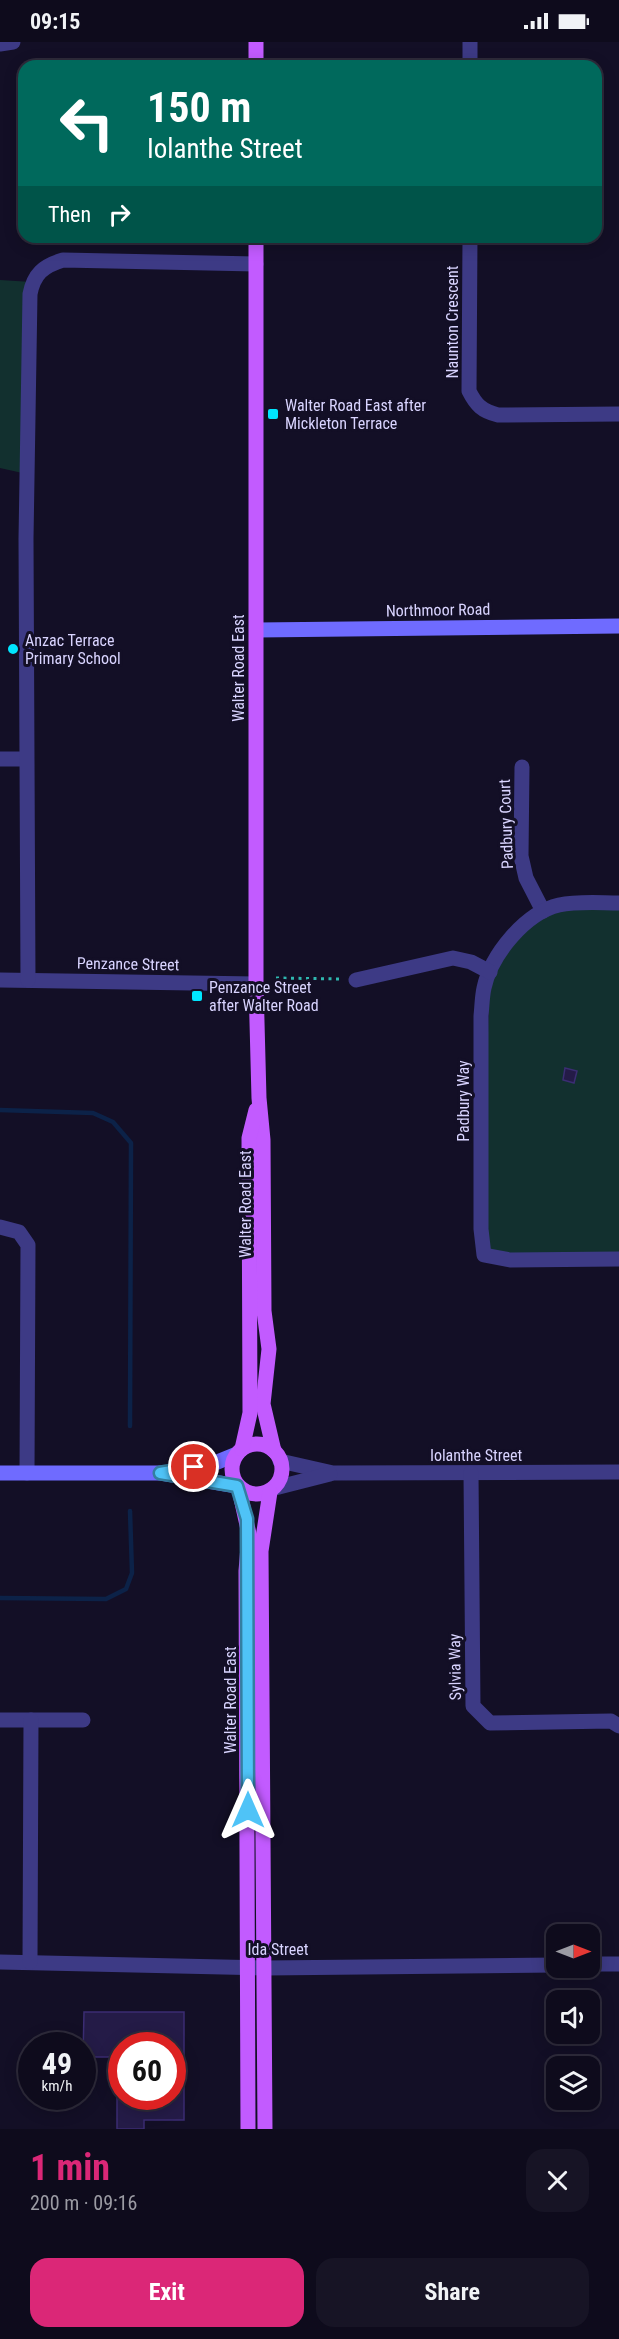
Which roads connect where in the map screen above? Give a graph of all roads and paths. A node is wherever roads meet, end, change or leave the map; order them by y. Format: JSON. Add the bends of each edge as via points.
{"nodes":[{"id":1,"x":12,"y":42,"type":"edge"},
{"id":2,"x":256,"y":42,"type":"edge"},
{"id":3,"x":470,"y":42,"type":"edge"},
{"id":4,"x":0,"y":44,"type":"edge"},
{"id":5,"x":256,"y":60,"type":"edge"},
{"id":6,"x":470,"y":60,"type":"edge"},
{"id":7,"x":256,"y":243,"type":"edge"},
{"id":8,"x":470,"y":243,"type":"edge"},
{"id":9,"x":256,"y":264,"type":"junction"},
{"id":10,"x":619,"y":414,"type":"edge"},
{"id":11,"x":619,"y":626,"type":"edge"},
{"id":12,"x":257,"y":630,"type":"junction"},
{"id":13,"x":0,"y":759,"type":"edge"},
{"id":14,"x":26,"y":759,"type":"junction"},
{"id":15,"x":522,"y":767,"type":"dead end"},
{"id":16,"x":619,"y":903,"type":"edge"},
{"id":17,"x":543,"y":911,"type":"junction"},
{"id":18,"x":490,"y":972,"type":"junction"},
{"id":19,"x":276,"y":978,"type":"dead end"},
{"id":20,"x":0,"y":980,"type":"edge"},
{"id":21,"x":28,"y":980,"type":"junction"},
{"id":22,"x":356,"y":980,"type":"joint"},
{"id":23,"x":256,"y":984,"type":"junction"},
{"id":24,"x":259,"y":1098,"type":"junction"},
{"id":25,"x":0,"y":1227,"type":"edge"},
{"id":26,"x":619,"y":1259,"type":"edge"},
{"id":27,"x":240,"y":1452,"type":"junction"},
{"id":28,"x":277,"y":1456,"type":"junction"},
{"id":29,"x":619,"y":1472,"type":"edge"},
{"id":30,"x":0,"y":1473,"type":"edge"},
{"id":31,"x":27,"y":1473,"type":"junction"},
{"id":32,"x":160,"y":1473,"type":"junction"},
{"id":33,"x":333,"y":1473,"type":"junction"},
{"id":34,"x":471,"y":1473,"type":"junction"},
{"id":35,"x":238,"y":1487,"type":"junction"},
{"id":36,"x":272,"y":1490,"type":"junction"},
{"id":37,"x":0,"y":1720,"type":"edge"},
{"id":38,"x":31,"y":1720,"type":"junction"},
{"id":39,"x":83,"y":1720,"type":"dead end"},
{"id":40,"x":619,"y":1726,"type":"edge"},
{"id":41,"x":0,"y":1962,"type":"edge"},
{"id":42,"x":30,"y":1962,"type":"junction"},
{"id":43,"x":600,"y":1964,"type":"edge"},
{"id":44,"x":619,"y":1964,"type":"edge"},
{"id":45,"x":546,"y":1965,"type":"edge"},
{"id":46,"x":249,"y":1967,"type":"junction"},
{"id":47,"x":266,"y":1968,"type":"junction"},
{"id":48,"x":248,"y":2129,"type":"edge"},
{"id":49,"x":266,"y":2129,"type":"edge"}],
"edges":[{"from":1,"to":4,"type":"street"},
{"from":2,"to":5,"type":"main road"},
{"from":3,"to":6,"type":"street"},
{"from":7,"to":9,"type":"main road","name":"Walter Road East"},
{"from":8,"to":10,"type":"street","name":"Naunton Crescent","via":[[469,391],[475,403],[484,412],[498,415]]},
{"from":9,"to":12,"type":"main road","name":"Walter Road East"},
{"from":9,"to":14,"type":"street","via":[[63,260],[48,264],[32,282]]},
{"from":11,"to":12,"type":"street","name":"Northmoor Road"},
{"from":12,"to":23,"type":"main road","name":"Walter Road East"},
{"from":13,"to":14,"type":"street"},
{"from":14,"to":21,"type":"street"},
{"from":15,"to":17,"type":"street","name":"Padbury Court","via":[[521,856],[526,878]]},
{"from":16,"to":17,"type":"street","name":"Padbury Way","via":[[574,903]]},
{"from":17,"to":18,"type":"street","name":"Padbury Way","via":[[523,926]]},
{"from":18,"to":22,"type":"street","via":[[453,957]]},
{"from":18,"to":26,"type":"street","name":"Padbury Way","via":[[481,1016],[484,1255],[510,1260]]},
{"from":19,"to":22,"type":"path"},
{"from":20,"to":21,"type":"street","name":"Penzance Street"},
{"from":21,"to":23,"type":"street","name":"Penzance Street"},
{"from":23,"to":24,"type":"main road","name":"Walter Road East"},
{"from":24,"to":27,"type":"main road","name":"Walter Road East","via":[[249,1138],[250,1413]]},
{"from":24,"to":28,"type":"main road","name":"Walter Road East","via":[[263,1140],[264,1311],[269,1349],[263,1404]]},
{"from":25,"to":31,"type":"street","via":[[19,1232],[28,1245]]},
{"from":27,"to":28,"type":"main road","via":[[259,1444]]},
{"from":27,"to":32,"type":"street","via":[[210,1465]]},
{"from":27,"to":35,"type":"main road","via":[[232,1469]]},
{"from":28,"to":33,"type":"street","name":"Iolanthe Street"},
{"from":28,"to":36,"type":"main road","via":[[282,1474]]},
{"from":29,"to":34,"type":"street","name":"Iolanthe Street"},
{"from":30,"to":31,"type":"street"},
{"from":31,"to":32,"type":"street"},
{"from":32,"to":35,"type":"street"},
{"from":33,"to":34,"type":"street","name":"Iolanthe Street"},
{"from":33,"to":36,"type":"street","name":"Iolanthe Street"},
{"from":34,"to":40,"type":"street","name":"Sylvia Way","via":[[473,1706],[490,1723],[610,1721]]},
{"from":35,"to":36,"type":"main road","via":[[251,1494]]},
{"from":35,"to":46,"type":"main road","name":"Walter Road East","via":[[249,1534]]},
{"from":36,"to":47,"type":"main road","name":"Walter Road East","via":[[261,1551]]},
{"from":37,"to":38,"type":"street"},
{"from":38,"to":39,"type":"street"},
{"from":38,"to":42,"type":"street"},
{"from":41,"to":42,"type":"street","name":"Ida Street"},
{"from":42,"to":46,"type":"street","name":"Ida Street","via":[[73,1966]]},
{"from":43,"to":44,"type":"street"},
{"from":45,"to":47,"type":"street","name":"Ida Street"},
{"from":46,"to":47,"type":"street","name":"Ida Street"},
{"from":46,"to":48,"type":"main road","name":"Walter Road East"},
{"from":47,"to":49,"type":"main road","name":"Walter Road East"}]}
